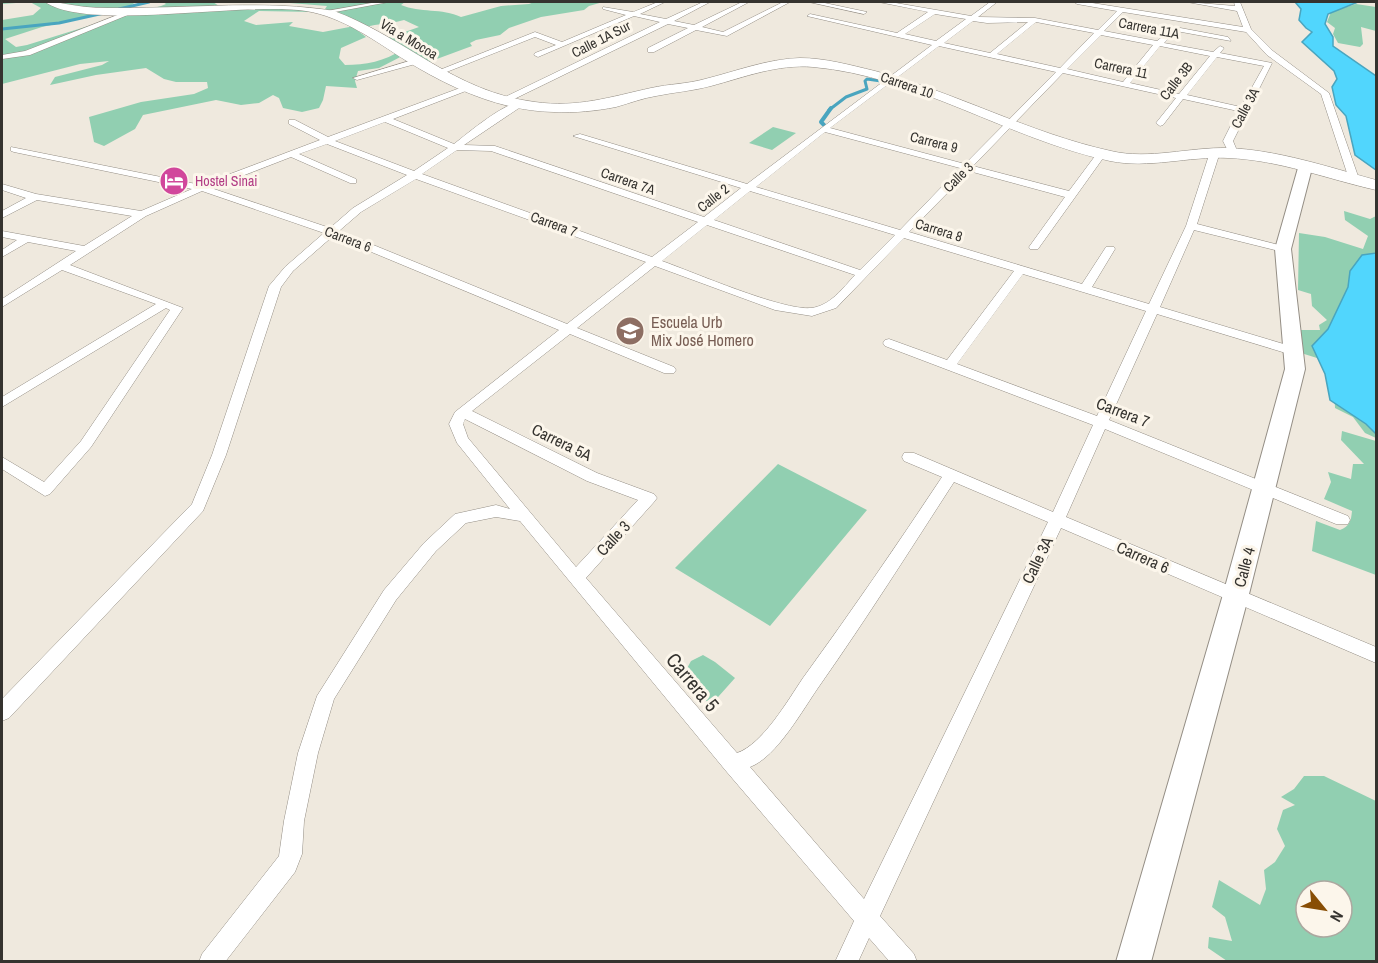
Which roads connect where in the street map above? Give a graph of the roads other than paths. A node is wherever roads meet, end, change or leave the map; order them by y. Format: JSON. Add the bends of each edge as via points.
{"nodes":[{"id":1,"x":51,"y":2,"type":"edge"},
{"id":2,"x":334,"y":2,"type":"edge"},
{"id":3,"x":386,"y":2,"type":"edge"},
{"id":4,"x":662,"y":2,"type":"edge"},
{"id":5,"x":707,"y":2,"type":"edge"},
{"id":6,"x":746,"y":2,"type":"edge"},
{"id":7,"x":787,"y":2,"type":"edge"},
{"id":8,"x":812,"y":2,"type":"edge"},
{"id":9,"x":882,"y":2,"type":"edge"},
{"id":10,"x":994,"y":2,"type":"edge"},
{"id":11,"x":1077,"y":2,"type":"edge"},
{"id":12,"x":1190,"y":2,"type":"edge"},
{"id":13,"x":1238,"y":5,"type":"edge"},
{"id":14,"x":605,"y":8,"type":"dead end"},
{"id":15,"x":1122,"y":9,"type":"junction"},
{"id":16,"x":133,"y":11,"type":"junction"},
{"id":17,"x":320,"y":11,"type":"junction"},
{"id":18,"x":934,"y":11,"type":"junction"},
{"id":19,"x":864,"y":12,"type":"dead end"},
{"id":20,"x":633,"y":14,"type":"junction"},
{"id":21,"x":810,"y":16,"type":"dead end"},
{"id":22,"x":970,"y":18,"type":"junction"},
{"id":23,"x":1035,"y":20,"type":"junction"},
{"id":24,"x":666,"y":22,"type":"junction"},
{"id":25,"x":694,"y":27,"type":"junction"},
{"id":26,"x":1248,"y":30,"type":"junction"},
{"id":27,"x":644,"y":32,"type":"junction"},
{"id":28,"x":1098,"y":32,"type":"junction"},
{"id":29,"x":899,"y":35,"type":"junction"},
{"id":30,"x":672,"y":39,"type":"junction"},
{"id":31,"x":939,"y":43,"type":"junction"},
{"id":32,"x":1158,"y":44,"type":"junction"},
{"id":33,"x":564,"y":45,"type":"junction"},
{"id":34,"x":651,"y":50,"type":"dead end"},
{"id":35,"x":993,"y":54,"type":"junction"},
{"id":36,"x":1214,"y":54,"type":"junction"},
{"id":37,"x":538,"y":55,"type":"dead end"},
{"id":38,"x":2,"y":57,"type":"edge"},
{"id":39,"x":416,"y":61,"type":"junction"},
{"id":40,"x":1269,"y":65,"type":"joint"},
{"id":41,"x":1061,"y":69,"type":"junction"},
{"id":42,"x":436,"y":73,"type":"junction"},
{"id":43,"x":357,"y":78,"type":"dead end"},
{"id":44,"x":891,"y":78,"type":"junction"},
{"id":45,"x":1126,"y":83,"type":"junction"},
{"id":46,"x":468,"y":87,"type":"junction"},
{"id":47,"x":1182,"y":96,"type":"junction"},
{"id":48,"x":513,"y":102,"type":"junction"},
{"id":49,"x":1243,"y":110,"type":"junction"},
{"id":50,"x":386,"y":119,"type":"junction"},
{"id":51,"x":292,"y":122,"type":"dead end"},
{"id":52,"x":1160,"y":123,"type":"dead end"},
{"id":53,"x":1010,"y":124,"type":"junction"},
{"id":54,"x":824,"y":129,"type":"junction"},
{"id":55,"x":577,"y":136,"type":"dead end"},
{"id":56,"x":328,"y":141,"type":"junction"},
{"id":57,"x":454,"y":147,"type":"junction"},
{"id":58,"x":14,"y":149,"type":"dead end"},
{"id":59,"x":1215,"y":152,"type":"junction"},
{"id":60,"x":1233,"y":153,"type":"junction"},
{"id":61,"x":1101,"y":154,"type":"junction"},
{"id":62,"x":293,"y":155,"type":"junction"},
{"id":63,"x":969,"y":166,"type":"junction"},
{"id":64,"x":1305,"y":168,"type":"junction"},
{"id":65,"x":415,"y":175,"type":"junction"},
{"id":66,"x":1354,"y":179,"type":"junction"},
{"id":67,"x":353,"y":181,"type":"dead end"},
{"id":68,"x":1377,"y":185,"type":"edge"},
{"id":69,"x":2,"y":187,"type":"edge"},
{"id":70,"x":752,"y":187,"type":"junction"},
{"id":71,"x":202,"y":188,"type":"junction"},
{"id":72,"x":1071,"y":195,"type":"junction"},
{"id":73,"x":35,"y":197,"type":"junction"},
{"id":74,"x":142,"y":214,"type":"junction"},
{"id":75,"x":2,"y":215,"type":"edge"},
{"id":76,"x":707,"y":222,"type":"junction"},
{"id":77,"x":1191,"y":226,"type":"junction"},
{"id":78,"x":332,"y":232,"type":"junction"},
{"id":79,"x":2,"y":234,"type":"edge"},
{"id":80,"x":902,"y":234,"type":"junction"},
{"id":81,"x":26,"y":239,"type":"junction"},
{"id":82,"x":1034,"y":247,"type":"dead end"},
{"id":83,"x":1110,"y":249,"type":"dead end"},
{"id":84,"x":1283,"y":249,"type":"junction"},
{"id":85,"x":87,"y":250,"type":"junction"},
{"id":86,"x":2,"y":254,"type":"edge"},
{"id":87,"x":657,"y":261,"type":"junction"},
{"id":88,"x":62,"y":266,"type":"junction"},
{"id":89,"x":1020,"y":270,"type":"junction"},
{"id":90,"x":862,"y":274,"type":"junction"},
{"id":91,"x":1085,"y":290,"type":"junction"},
{"id":92,"x":2,"y":304,"type":"edge"},
{"id":93,"x":165,"y":304,"type":"junction"},
{"id":94,"x":779,"y":307,"type":"joint"},
{"id":95,"x":1152,"y":309,"type":"junction"},
{"id":96,"x":569,"y":328,"type":"junction"},
{"id":97,"x":889,"y":343,"type":"dead end"},
{"id":98,"x":1293,"y":351,"type":"junction"},
{"id":99,"x":949,"y":366,"type":"junction"},
{"id":100,"x":669,"y":370,"type":"dead end"},
{"id":101,"x":2,"y":402,"type":"edge"},
{"id":102,"x":459,"y":418,"type":"junction"},
{"id":103,"x":1100,"y":422,"type":"junction"},
{"id":104,"x":909,"y":457,"type":"dead end"},
{"id":105,"x":2,"y":462,"type":"edge"},
{"id":106,"x":951,"y":475,"type":"junction"},
{"id":107,"x":1265,"y":488,"type":"junction"},
{"id":108,"x":649,"y":498,"type":"joint"},
{"id":109,"x":524,"y":515,"type":"junction"},
{"id":110,"x":1057,"y":519,"type":"junction"},
{"id":111,"x":1342,"y":520,"type":"dead end"},
{"id":112,"x":576,"y":578,"type":"junction"},
{"id":113,"x":1235,"y":598,"type":"junction"},
{"id":114,"x":1377,"y":656,"type":"edge"},
{"id":115,"x":2,"y":712,"type":"edge"},
{"id":116,"x":733,"y":764,"type":"junction"},
{"id":117,"x":866,"y":918,"type":"junction"},
{"id":118,"x":210,"y":962,"type":"edge"},
{"id":119,"x":846,"y":962,"type":"edge"},
{"id":120,"x":906,"y":962,"type":"edge"},
{"id":121,"x":1133,"y":962,"type":"edge"}],
"edges":[{"from":1,"to":16,"type":"main road","name":"Vía a Mocoa","via":[[77,10]]},
{"from":2,"to":17,"type":"street"},
{"from":3,"to":17,"type":"street"},
{"from":4,"to":20,"type":"street"},
{"from":5,"to":24,"type":"street","name":"Calle 1A Sur"},
{"from":6,"to":25,"type":"street"},
{"from":7,"to":25,"type":"street","via":[[724,34]]},
{"from":8,"to":19,"type":"street"},
{"from":9,"to":18,"type":"street"},
{"from":10,"to":22,"type":"street","name":"Calle 2"},
{"from":11,"to":15,"type":"street"},
{"from":12,"to":13,"type":"street"},
{"from":13,"to":26,"type":"street"},
{"from":14,"to":20,"type":"street"},
{"from":15,"to":26,"type":"street"},
{"from":15,"to":28,"type":"street","name":"Calle 3"},
{"from":16,"to":17,"type":"main road","name":"Vía a Mocoa","via":[[240,4]]},
{"from":16,"to":38,"type":"street","via":[[27,53]]},
{"from":17,"to":39,"type":"main road","name":"Vía a Mocoa","via":[[354,24]]},
{"from":18,"to":22,"type":"street"},
{"from":18,"to":29,"type":"street"},
{"from":20,"to":24,"type":"street"},
{"from":20,"to":33,"type":"street"},
{"from":21,"to":29,"type":"street","name":"Carrera 11"},
{"from":22,"to":23,"type":"street","name":"Carrera 11A"},
{"from":22,"to":31,"type":"street","name":"Calle 2"},
{"from":23,"to":28,"type":"street","name":"Carrera 11A"},
{"from":23,"to":35,"type":"street"},
{"from":24,"to":25,"type":"street"},
{"from":24,"to":27,"type":"street","name":"Calle 1A Sur"},
{"from":25,"to":30,"type":"street"},
{"from":26,"to":66,"type":"street","via":[[1270,53],[1325,93]]},
{"from":27,"to":30,"type":"street"},
{"from":27,"to":48,"type":"street","name":"Calle 1A Sur"},
{"from":28,"to":32,"type":"street","name":"Carrera 11A"},
{"from":28,"to":41,"type":"street","name":"Calle 3"},
{"from":29,"to":31,"type":"street","name":"Carrera 11"},
{"from":30,"to":34,"type":"street"},
{"from":31,"to":35,"type":"street","name":"Carrera 11"},
{"from":31,"to":44,"type":"street","name":"Calle 2"},
{"from":32,"to":36,"type":"street","name":"Carrera 11A"},
{"from":32,"to":36,"type":"street","via":[[1175,29],[1228,39]]},
{"from":32,"to":45,"type":"street"},
{"from":33,"to":37,"type":"street"},
{"from":33,"to":42,"type":"street","via":[[535,34]]},
{"from":35,"to":41,"type":"street","name":"Carrera 11"},
{"from":36,"to":40,"type":"street","name":"Carrera 11A"},
{"from":36,"to":47,"type":"street","name":"Calle 3B"},
{"from":39,"to":42,"type":"main road","name":"Vía a Mocoa"},
{"from":39,"to":43,"type":"street"},
{"from":40,"to":49,"type":"street","name":"Calle 3A"},
{"from":41,"to":45,"type":"street","name":"Carrera 11"},
{"from":41,"to":53,"type":"street","name":"Calle 3"},
{"from":42,"to":46,"type":"main road","name":"Carrera 10"},
{"from":44,"to":48,"type":"main road","name":"Carrera 10","via":[[794,62],[582,108],[547,108]]},
{"from":44,"to":53,"type":"main road","name":"Carrera 10"},
{"from":44,"to":54,"type":"street","name":"Calle 2"},
{"from":45,"to":47,"type":"street","name":"Carrera 11"},
{"from":46,"to":48,"type":"main road","name":"Carrera 10"},
{"from":46,"to":50,"type":"street"},
{"from":47,"to":49,"type":"street","name":"Carrera 11"},
{"from":47,"to":52,"type":"street","name":"Calle 3B"},
{"from":48,"to":57,"type":"street","name":"Calle 1A Sur"},
{"from":49,"to":60,"type":"street","name":"Calle 3A","via":[[1228,141]]},
{"from":50,"to":56,"type":"street"},
{"from":50,"to":57,"type":"street","name":"Carrera 7A"},
{"from":51,"to":56,"type":"street","name":"Carrera 7"},
{"from":53,"to":61,"type":"main road","name":"Carrera 10"},
{"from":53,"to":63,"type":"street","name":"Calle 3"},
{"from":54,"to":63,"type":"street","name":"Carrera 9"},
{"from":54,"to":70,"type":"street","name":"Calle 2"},
{"from":55,"to":70,"type":"street","name":"Carrera 8"},
{"from":56,"to":62,"type":"street"},
{"from":56,"to":65,"type":"street","name":"Carrera 7"},
{"from":57,"to":65,"type":"street","name":"Calle 1A Sur"},
{"from":57,"to":76,"type":"street","name":"Carrera 7A","via":[[492,148]]},
{"from":58,"to":71,"type":"street","name":"Carrera 6"},
{"from":59,"to":60,"type":"main road","name":"Carrera 10"},
{"from":59,"to":61,"type":"main road","name":"Carrera 10","via":[[1155,160]]},
{"from":59,"to":77,"type":"street","name":"Calle 3A"},
{"from":60,"to":64,"type":"main road","name":"Carrera 10"},
{"from":61,"to":72,"type":"street"},
{"from":62,"to":67,"type":"street"},
{"from":62,"to":71,"type":"street"},
{"from":63,"to":72,"type":"street","name":"Carrera 9"},
{"from":63,"to":80,"type":"street","name":"Calle 3"},
{"from":64,"to":66,"type":"main road","name":"Carrera 10"},
{"from":64,"to":84,"type":"main road","name":"Calle 4"},
{"from":65,"to":78,"type":"street","name":"Calle 1A Sur","via":[[357,210]]},
{"from":65,"to":87,"type":"street","name":"Carrera 7"},
{"from":66,"to":68,"type":"main road","name":"Carrera 10"},
{"from":69,"to":73,"type":"street"},
{"from":70,"to":76,"type":"street","name":"Calle 2"},
{"from":70,"to":80,"type":"street","name":"Carrera 8"},
{"from":71,"to":74,"type":"street"},
{"from":71,"to":78,"type":"street","name":"Carrera 6"},
{"from":72,"to":82,"type":"street"},
{"from":73,"to":74,"type":"street"},
{"from":73,"to":75,"type":"street"},
{"from":74,"to":85,"type":"street"},
{"from":76,"to":87,"type":"street","name":"Calle 2"},
{"from":76,"to":90,"type":"street","name":"Carrera 7A"},
{"from":77,"to":84,"type":"street"},
{"from":77,"to":95,"type":"street","name":"Calle 3A"},
{"from":78,"to":96,"type":"street","name":"Carrera 6"},
{"from":78,"to":115,"type":"street","name":"Calle 1A Sur","via":[[289,268],[275,286],[198,507]]},
{"from":79,"to":81,"type":"street"},
{"from":80,"to":89,"type":"street","name":"Carrera 8"},
{"from":80,"to":90,"type":"street","name":"Calle 3"},
{"from":81,"to":85,"type":"street"},
{"from":81,"to":86,"type":"street"},
{"from":83,"to":91,"type":"street"},
{"from":84,"to":98,"type":"main road","name":"Calle 4"},
{"from":85,"to":88,"type":"street"},
{"from":87,"to":94,"type":"street","name":"Carrera 7"},
{"from":87,"to":96,"type":"street","name":"Calle 2"},
{"from":88,"to":92,"type":"street"},
{"from":88,"to":93,"type":"street"},
{"from":89,"to":91,"type":"street","name":"Carrera 8"},
{"from":89,"to":99,"type":"street"},
{"from":90,"to":94,"type":"street","name":"Calle 3","via":[[823,310]]},
{"from":91,"to":95,"type":"street","name":"Carrera 8"},
{"from":93,"to":101,"type":"street"},
{"from":93,"to":105,"type":"street","via":[[177,308],[86,444],[45,490]]},
{"from":95,"to":98,"type":"street","name":"Carrera 8"},
{"from":95,"to":103,"type":"street","name":"Calle 3A"},
{"from":96,"to":100,"type":"street","name":"Carrera 6"},
{"from":96,"to":102,"type":"street","name":"Calle 2"},
{"from":97,"to":99,"type":"street","name":"Carrera 7"},
{"from":98,"to":107,"type":"main road","name":"Calle 4","via":[[1295,369]]},
{"from":99,"to":103,"type":"street","name":"Carrera 7"},
{"from":102,"to":108,"type":"street","name":"Carrera 5A"},
{"from":102,"to":109,"type":"street","name":"Carrera 5","via":[[462,440]]},
{"from":103,"to":107,"type":"street","name":"Carrera 7"},
{"from":103,"to":110,"type":"street","name":"Calle 3A"},
{"from":104,"to":106,"type":"street","name":"Carrera 6"},
{"from":106,"to":110,"type":"street","name":"Carrera 6"},
{"from":106,"to":116,"type":"street","via":[[862,611],[775,733],[753,756]]},
{"from":107,"to":111,"type":"street","name":"Carrera 7"},
{"from":107,"to":113,"type":"main road","name":"Calle 4"},
{"from":108,"to":112,"type":"street","name":"Calle 3"},
{"from":109,"to":112,"type":"street","name":"Carrera 5"},
{"from":109,"to":118,"type":"street","via":[[496,511],[461,518],[430,546],[390,595],[326,696],[308,753],[288,864]]},
{"from":110,"to":113,"type":"street","name":"Carrera 6"},
{"from":110,"to":117,"type":"street","name":"Calle 3A"},
{"from":112,"to":116,"type":"street","name":"Carrera 5"},
{"from":113,"to":114,"type":"street","name":"Carrera 6"},
{"from":113,"to":121,"type":"main road","name":"Calle 4"},
{"from":116,"to":117,"type":"street","name":"Carrera 5"},
{"from":117,"to":119,"type":"street","name":"Calle 3A"},
{"from":117,"to":120,"type":"street","name":"Carrera 5"}]}
